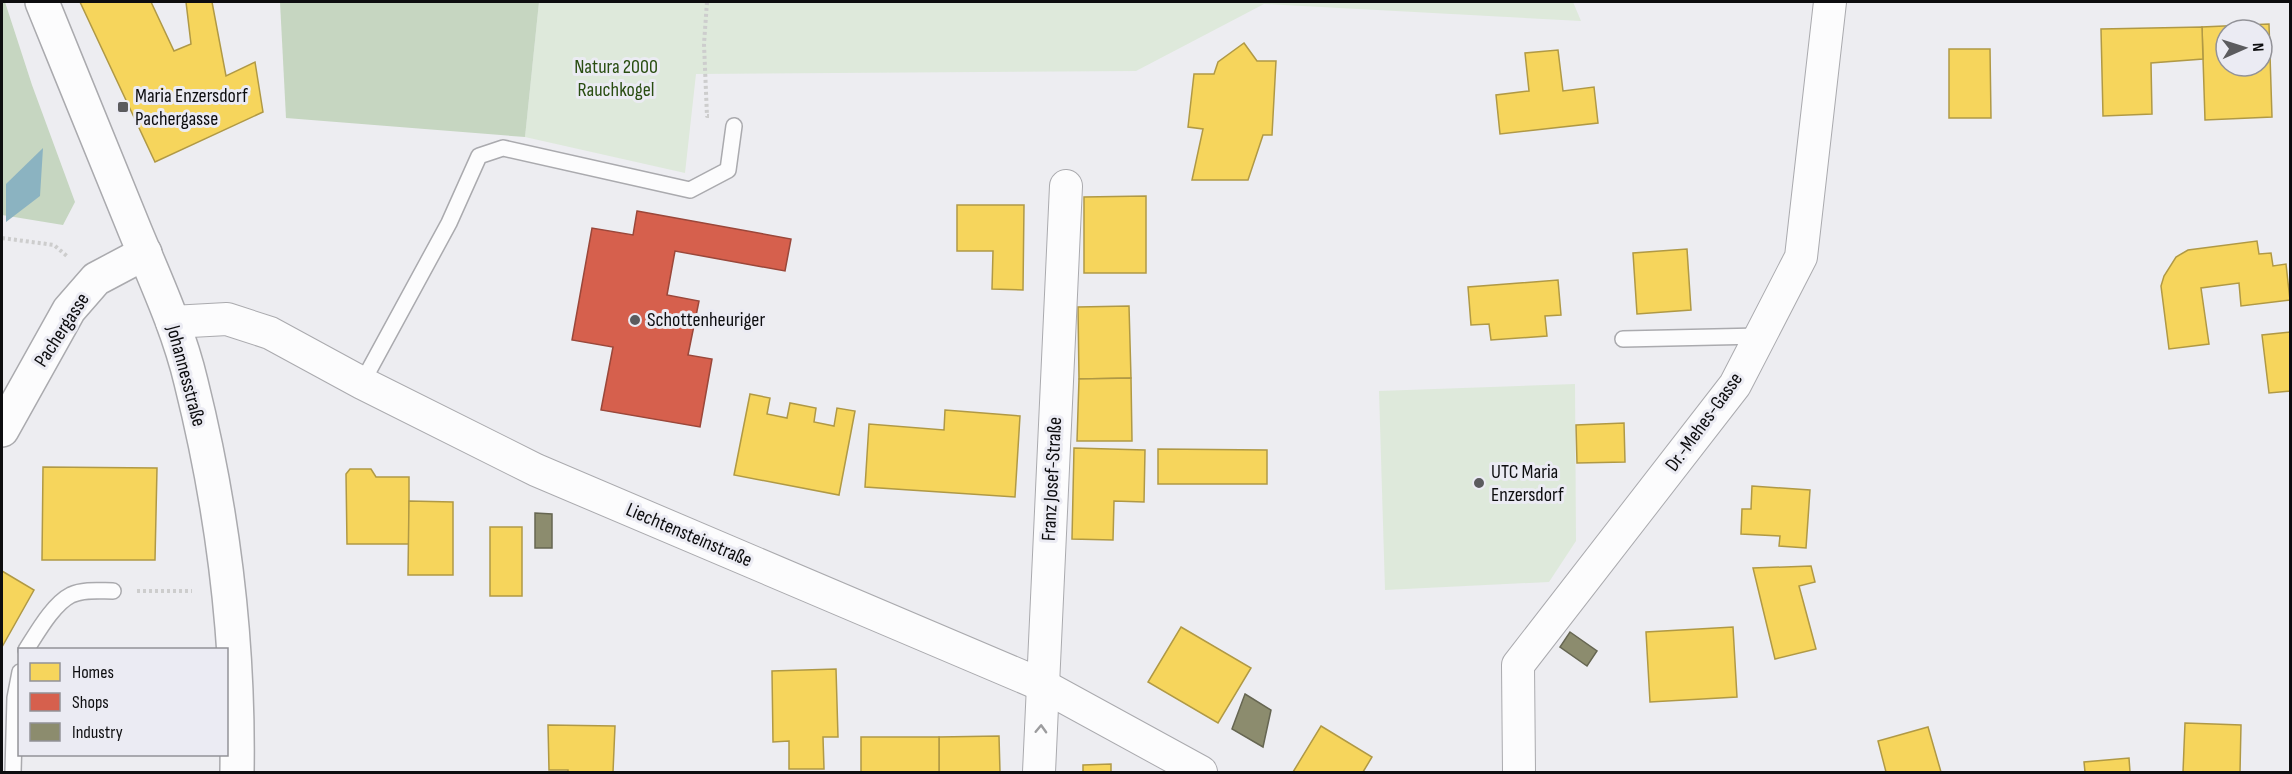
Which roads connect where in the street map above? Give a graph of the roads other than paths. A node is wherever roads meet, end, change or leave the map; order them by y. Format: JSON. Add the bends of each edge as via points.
{"nodes":[{"id":1,"x":42,"y":2,"type":"edge"},
{"id":2,"x":1830,"y":2,"type":"edge"},
{"id":3,"x":734,"y":126,"type":"road end"},
{"id":4,"x":1066,"y":186,"type":"dead end"},
{"id":5,"x":145,"y":253,"type":"junction"},
{"id":6,"x":172,"y":322,"type":"junction"},
{"id":7,"x":1760,"y":336,"type":"junction"},
{"id":8,"x":1623,"y":339,"type":"dead end"},
{"id":9,"x":362,"y":383,"type":"junction"},
{"id":10,"x":2,"y":430,"type":"edge"},
{"id":11,"x":113,"y":591,"type":"road end"},
{"id":12,"x":28,"y":648,"type":"edge"},
{"id":13,"x":18,"y":682,"type":"edge"},
{"id":14,"x":1042,"y":685,"type":"junction"},
{"id":15,"x":13,"y":772,"type":"edge"},
{"id":16,"x":237,"y":772,"type":"edge"},
{"id":17,"x":1039,"y":772,"type":"edge"},
{"id":18,"x":1201,"y":772,"type":"edge"},
{"id":19,"x":1519,"y":772,"type":"edge"}],
"edges":[{"from":1,"to":5,"type":"main road","name":"Johannesstraße"},
{"from":2,"to":7,"type":"street","name":"Dr.-Mehes-Gasse","via":[[1801,257]]},
{"from":3,"to":9,"type":"lane","via":[[728,170],[690,190],[503,148],[479,156],[449,222]]},
{"from":4,"to":14,"type":"street","name":"Franz Josef-Straße"},
{"from":5,"to":6,"type":"main road","name":"Johannesstraße"},
{"from":5,"to":10,"type":"main road","name":"Pachergasse","via":[[96,279],[69,310]]},
{"from":6,"to":9,"type":"street","name":"Liechtensteinstraße","via":[[227,319],[270,333]]},
{"from":6,"to":16,"type":"main road","name":"Johannesstraße","via":[[191,380],[218,513],[229,591],[238,720]]},
{"from":7,"to":8,"type":"lane"},
{"from":7,"to":19,"type":"street","name":"Dr.-Mehes-Gasse","via":[[1735,385],[1518,665]]},
{"from":9,"to":14,"type":"street","name":"Liechtensteinstraße","via":[[536,470]]},
{"from":11,"to":12,"type":"lane","via":[[70,596],[51,614]]},
{"from":13,"to":15,"type":"lane"},
{"from":17,"to":14,"type":"street","name":"Franz Josef-Straße","one_way":true},
{"from":14,"to":18,"type":"street","name":"Liechtensteinstraße"}]}
